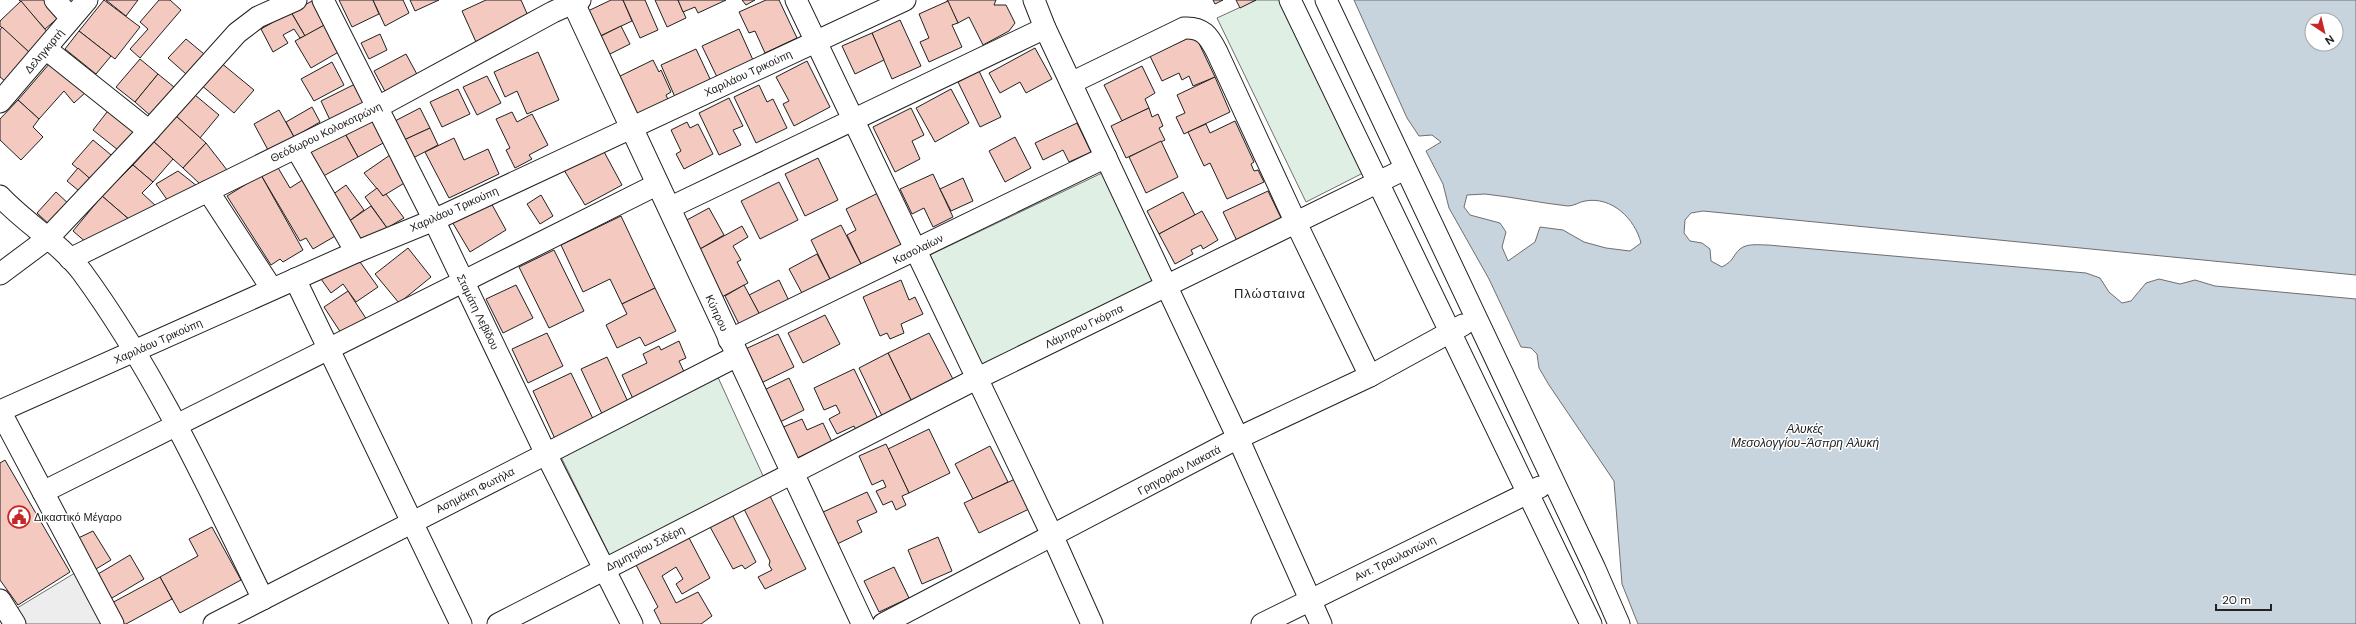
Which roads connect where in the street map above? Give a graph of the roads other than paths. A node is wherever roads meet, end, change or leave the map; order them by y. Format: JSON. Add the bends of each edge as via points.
{"nodes":[{"id":1,"x":55,"y":0,"type":"edge"},
{"id":2,"x":87,"y":0,"type":"edge"},
{"id":3,"x":296,"y":0,"type":"edge"},
{"id":4,"x":323,"y":0,"type":"edge"},
{"id":5,"x":796,"y":0,"type":"edge"},
{"id":6,"x":905,"y":0,"type":"edge"},
{"id":7,"x":1034,"y":0,"type":"edge"},
{"id":8,"x":1290,"y":0,"type":"edge"},
{"id":9,"x":1326,"y":0,"type":"edge"},
{"id":10,"x":575,"y":1,"type":"edge"},
{"id":11,"x":71,"y":18,"type":"junction"},
{"id":12,"x":1045,"y":28,"type":"junction"},
{"id":13,"x":816,"y":41,"type":"junction"},
{"id":14,"x":46,"y":49,"type":"junction"},
{"id":15,"x":1071,"y":83,"type":"junction"},
{"id":16,"x":0,"y":102,"type":"edge"},
{"id":17,"x":378,"y":107,"type":"junction"},
{"id":18,"x":854,"y":120,"type":"junction"},
{"id":19,"x":631,"y":128,"type":"junction"},
{"id":20,"x":149,"y":131,"type":"junction"},
{"id":21,"x":296,"y":148,"type":"junction"},
{"id":22,"x":1106,"y":157,"type":"junction"},
{"id":23,"x":1405,"y":169,"type":"junction"},
{"id":24,"x":1378,"y":182,"type":"junction"},
{"id":25,"x":658,"y":184,"type":"junction"},
{"id":26,"x":208,"y":191,"type":"junction"},
{"id":27,"x":3,"y":205,"type":"edge"},
{"id":28,"x":669,"y":208,"type":"junction"},
{"id":29,"x":434,"y":220,"type":"junction"},
{"id":30,"x":1296,"y":223,"type":"junction"},
{"id":31,"x":47,"y":239,"type":"junction"},
{"id":32,"x":916,"y":250,"type":"junction"},
{"id":33,"x":356,"y":252,"type":"junction"},
{"id":34,"x":70,"y":259,"type":"junction"},
{"id":35,"x":0,"y":274,"type":"edge"},
{"id":36,"x":295,"y":279,"type":"junction"},
{"id":37,"x":464,"y":281,"type":"junction"},
{"id":38,"x":1166,"y":286,"type":"junction"},
{"id":39,"x":272,"y":289,"type":"junction"},
{"id":40,"x":1476,"y":318,"type":"junction"},
{"id":41,"x":1451,"y":332,"type":"junction"},
{"id":42,"x":733,"y":348,"type":"junction"},
{"id":43,"x":328,"y":349,"type":"junction"},
{"id":44,"x":135,"y":351,"type":"junction"},
{"id":45,"x":1370,"y":376,"type":"junction"},
{"id":46,"x":976,"y":379,"type":"junction"},
{"id":47,"x":0,"y":411,"type":"edge"},
{"id":48,"x":177,"y":425,"type":"junction"},
{"id":49,"x":1238,"y":438,"type":"junction"},
{"id":50,"x":546,"y":454,"type":"junction"},
{"id":51,"x":792,"y":472,"type":"junction"},
{"id":52,"x":1553,"y":480,"type":"junction"},
{"id":53,"x":43,"y":492,"type":"junction"},
{"id":54,"x":1528,"y":493,"type":"junction"},
{"id":55,"x":411,"y":523,"type":"junction"},
{"id":56,"x":1053,"y":537,"type":"junction"},
{"id":57,"x":604,"y":569,"type":"junction"},
{"id":58,"x":263,"y":599,"type":"junction"},
{"id":59,"x":1310,"y":599,"type":"junction"},
{"id":60,"x":0,"y":600,"type":"edge"},
{"id":61,"x":1615,"y":615,"type":"edge"},
{"id":62,"x":1585,"y":622,"type":"edge"},
{"id":63,"x":15,"y":624,"type":"edge"},
{"id":64,"x":113,"y":624,"type":"edge"},
{"id":65,"x":214,"y":624,"type":"edge"},
{"id":66,"x":461,"y":624,"type":"edge"},
{"id":67,"x":498,"y":624,"type":"edge"},
{"id":68,"x":632,"y":624,"type":"edge"},
{"id":69,"x":863,"y":624,"type":"edge"},
{"id":70,"x":883,"y":624,"type":"edge"},
{"id":71,"x":1092,"y":624,"type":"edge"},
{"id":72,"x":1262,"y":624,"type":"edge"},
{"id":73,"x":1321,"y":624,"type":"edge"}],
"edges":[{"from":1,"to":11,"type":"street"},
{"from":2,"to":11,"type":"street","name":"Δεληγκιρτή"},
{"from":3,"to":20,"type":"street","via":[[258,17],[243,27]]},
{"from":4,"to":17,"type":"street","name":"Σταμάτη Λεβίδου"},
{"from":5,"to":13,"type":"street"},
{"from":6,"to":13,"type":"street","name":"Χαριλάου Τρικούπη"},
{"from":7,"to":12,"type":"street"},
{"from":8,"to":24,"type":"street"},
{"from":9,"to":23,"type":"street"},
{"from":10,"to":17,"type":"street","name":"Θεόδωρου Κολοκοτρώνη"},
{"from":10,"to":19,"type":"main road","name":"Κύπρου"},
{"from":11,"to":14,"type":"street","name":"Δεληγκιρτή"},
{"from":12,"to":15,"type":"street"},
{"from":12,"to":18,"type":"street"},
{"from":13,"to":18,"type":"street"},
{"from":13,"to":19,"type":"street","name":"Χαριλάου Τρικούπη"},
{"from":14,"to":16,"type":"street","name":"Δεληγκιρτή"},
{"from":14,"to":20,"type":"street"},
{"from":15,"to":22,"type":"street"},
{"from":15,"to":30,"type":"street","via":[[1184,28],[1205,32],[1217,52]]},
{"from":17,"to":21,"type":"street","name":"Θεόδωρου Κολοκοτρώνη"},
{"from":17,"to":29,"type":"street","name":"Σταμάτη Λεβίδου"},
{"from":18,"to":28,"type":"street"},
{"from":18,"to":32,"type":"street"},
{"from":19,"to":25,"type":"main road","name":"Κύπρου"},
{"from":19,"to":29,"type":"street","name":"Χαριλάου Τρικούπη"},
{"from":20,"to":31,"type":"street"},
{"from":21,"to":26,"type":"street","name":"Θεόδωρου Κολοκοτρώνη"},
{"from":21,"to":33,"type":"street"},
{"from":22,"to":32,"type":"street","name":"Κασολαίων"},
{"from":22,"to":38,"type":"street"},
{"from":23,"to":24,"type":"street","name":"Λάμπρου Γκόρπα"},
{"from":23,"to":40,"type":"street"},
{"from":24,"to":30,"type":"street","name":"Λάμπρου Γκόρπα"},
{"from":24,"to":41,"type":"street"},
{"from":25,"to":28,"type":"main road","name":"Κύπρου"},
{"from":25,"to":37,"type":"street"},
{"from":26,"to":34,"type":"street","name":"Θεόδωρου Κολοκοτρώνη"},
{"from":26,"to":39,"type":"street"},
{"from":27,"to":31,"type":"street"},
{"from":28,"to":42,"type":"main road","name":"Κύπρου"},
{"from":29,"to":33,"type":"street","name":"Χαριλάου Τρικούπη"},
{"from":29,"to":37,"type":"street","name":"Σταμάτη Λεβίδου"},
{"from":30,"to":38,"type":"street","name":"Λάμπρου Γκόρπα"},
{"from":30,"to":45,"type":"street"},
{"from":31,"to":34,"type":"street"},
{"from":31,"to":35,"type":"street"},
{"from":32,"to":42,"type":"street","name":"Κασολαίων"},
{"from":32,"to":46,"type":"street"},
{"from":33,"to":36,"type":"street","name":"Χαριλάου Τρικούπη"},
{"from":34,"to":44,"type":"street","via":[[82,272]]},
{"from":36,"to":39,"type":"street","name":"Χαριλάου Τρικούπη"},
{"from":36,"to":43,"type":"street"},
{"from":37,"to":43,"type":"street"},
{"from":37,"to":50,"type":"street","name":"Σταμάτη Λεβίδου"},
{"from":38,"to":46,"type":"street","name":"Λάμπρου Γκόρπα"},
{"from":38,"to":49,"type":"street"},
{"from":39,"to":44,"type":"street","name":"Χαριλάου Τρικούπη"},
{"from":40,"to":41,"type":"street","name":"Γρηγορίου Λιακατά"},
{"from":40,"to":52,"type":"street"},
{"from":41,"to":45,"type":"street","name":"Γρηγορίου Λιακατά"},
{"from":41,"to":54,"type":"street"},
{"from":42,"to":50,"type":"street","name":"Ασημάκη Φωτήλα"},
{"from":42,"to":51,"type":"main road","name":"Κύπρου"},
{"from":43,"to":48,"type":"street"},
{"from":43,"to":55,"type":"street"},
{"from":44,"to":47,"type":"street","name":"Χαριλάου Τρικούπη"},
{"from":44,"to":48,"type":"street"},
{"from":45,"to":49,"type":"street","name":"Γρηγορίου Λιακατά"},
{"from":46,"to":51,"type":"street","name":"Λάμπρου Γκόρπα"},
{"from":46,"to":56,"type":"street"},
{"from":47,"to":53,"type":"street"},
{"from":48,"to":53,"type":"street"},
{"from":48,"to":58,"type":"street"},
{"from":49,"to":56,"type":"street","name":"Γρηγορίου Λιακατά"},
{"from":49,"to":59,"type":"street"},
{"from":50,"to":55,"type":"street","name":"Ασημάκη Φωτήλα"},
{"from":50,"to":57,"type":"street","name":"Σταμάτη Λεβίδου"},
{"from":51,"to":57,"type":"street","name":"Δημητρίου Σιδέρη"},
{"from":51,"to":69,"type":"main road","name":"Κύπρου"},
{"from":52,"to":54,"type":"street","name":"Αντ. Τραυλαντώνη"},
{"from":52,"to":61,"type":"street"},
{"from":53,"to":64,"type":"street"},
{"from":54,"to":59,"type":"street","name":"Αντ. Τραυλαντώνη"},
{"from":54,"to":62,"type":"street"},
{"from":55,"to":58,"type":"street","name":"Ασημάκη Φωτήλα"},
{"from":55,"to":66,"type":"street"},
{"from":56,"to":70,"type":"street","name":"Γρηγορίου Λιακατά"},
{"from":56,"to":71,"type":"street"},
{"from":57,"to":67,"type":"street","name":"Δημητρίου Σιδέρη"},
{"from":57,"to":68,"type":"street","name":"Σταμάτη Λεβίδου"},
{"from":58,"to":65,"type":"street","name":"Ασημάκη Φωτήλα"},
{"from":59,"to":72,"type":"street","name":"Αντ. Τραυλαντώνη"},
{"from":59,"to":73,"type":"street"},
{"from":60,"to":63,"type":"street"},
{"from":61,"to":62,"type":"street"}]}
